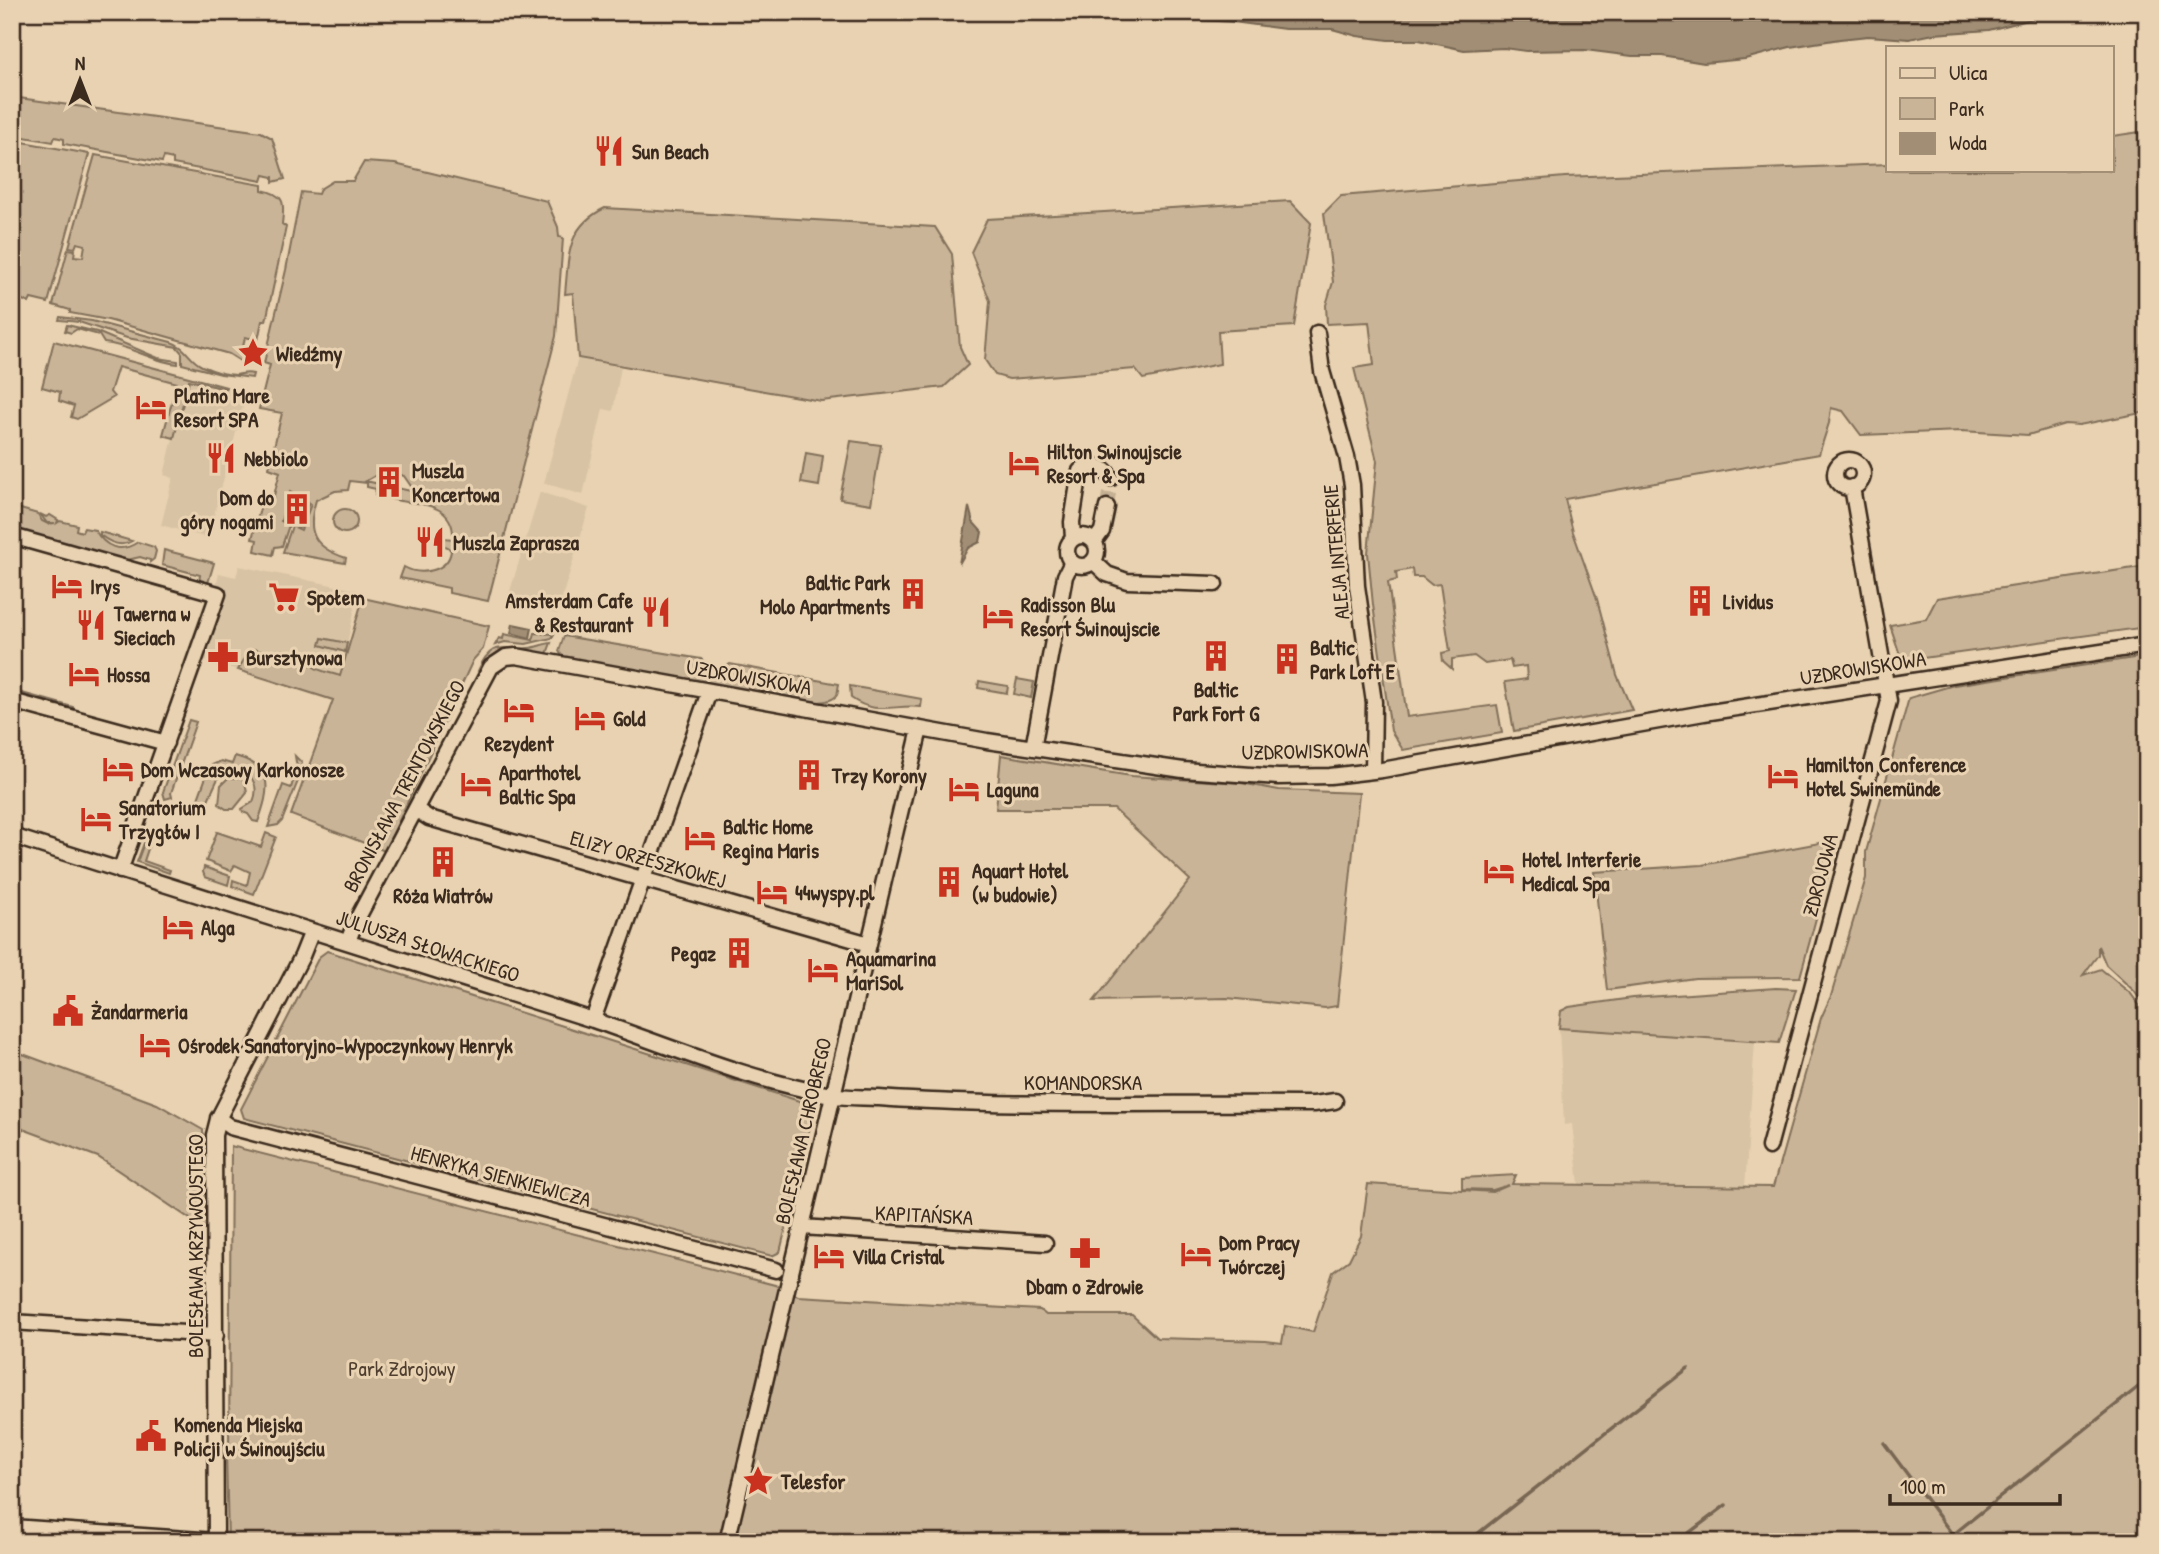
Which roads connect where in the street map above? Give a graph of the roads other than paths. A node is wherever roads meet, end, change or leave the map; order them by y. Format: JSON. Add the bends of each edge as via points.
{"nodes":[{"id":1,"x":1317,"y":333,"type":"dead end"},
{"id":2,"x":1111,"y":478,"type":"dead end"},
{"id":3,"x":1852,"y":487,"type":"dead end"},
{"id":4,"x":1107,"y":507,"type":"tunnel mouth"},
{"id":5,"x":12,"y":536,"type":"edge"},
{"id":6,"x":1073,"y":539,"type":"junction"},
{"id":7,"x":1094,"y":542,"type":"junction"},
{"id":8,"x":1093,"y":561,"type":"junction"},
{"id":9,"x":1072,"y":562,"type":"junction"},
{"id":10,"x":1215,"y":584,"type":"dead end"},
{"id":11,"x":2147,"y":645,"type":"edge"},
{"id":12,"x":506,"y":657,"type":"joint"},
{"id":13,"x":1886,"y":685,"type":"junction"},
{"id":14,"x":709,"y":692,"type":"junction"},
{"id":15,"x":12,"y":701,"type":"edge"},
{"id":16,"x":919,"y":729,"type":"junction"},
{"id":17,"x":166,"y":743,"type":"junction"},
{"id":18,"x":1033,"y":748,"type":"junction"},
{"id":19,"x":1373,"y":771,"type":"junction"},
{"id":20,"x":417,"y":810,"type":"junction"},
{"id":21,"x":12,"y":836,"type":"edge"},
{"id":22,"x":120,"y":871,"type":"junction"},
{"id":23,"x":645,"y":880,"type":"junction"},
{"id":24,"x":312,"y":931,"type":"junction"},
{"id":25,"x":348,"y":942,"type":"junction"},
{"id":26,"x":869,"y":944,"type":"junction"},
{"id":27,"x":593,"y":1020,"type":"junction"},
{"id":28,"x":832,"y":1095,"type":"junction"},
{"id":29,"x":1335,"y":1101,"type":"dead end"},
{"id":30,"x":218,"y":1118,"type":"junction"},
{"id":31,"x":1769,"y":1147,"type":"dead end"},
{"id":32,"x":802,"y":1227,"type":"junction"},
{"id":33,"x":1045,"y":1243,"type":"dead end"},
{"id":34,"x":787,"y":1266,"type":"junction"},
{"id":35,"x":12,"y":1322,"type":"edge"},
{"id":36,"x":216,"y":1335,"type":"junction"},
{"id":37,"x":12,"y":1527,"type":"edge"},
{"id":38,"x":216,"y":1541,"type":"edge"},
{"id":39,"x":727,"y":1542,"type":"edge"}],
"edges":[{"from":1,"to":19,"type":"street","name":"ALEJA INTERFERIE","via":[[1322,371],[1352,485],[1357,586],[1374,702]]},
{"from":2,"to":6,"type":"street","via":[[1096,466],[1080,471]]},
{"from":3,"to":13,"type":"street","name":"ZDROJOWA"},
{"from":4,"to":7,"type":"street","via":[[1102,531]]},
{"from":5,"to":17,"type":"street","via":[[218,594]]},
{"from":6,"to":7,"type":"street","via":[[1087,536]]},
{"from":6,"to":9,"type":"street","via":[[1068,551]]},
{"from":7,"to":8,"type":"street"},
{"from":8,"to":9,"type":"street","via":[[1085,565]]},
{"from":8,"to":10,"type":"street","via":[[1107,574],[1126,581]]},
{"from":9,"to":18,"type":"street","via":[[1065,576]]},
{"from":11,"to":13,"type":"street","name":"UZDROWISKOWA"},
{"from":12,"to":14,"type":"street","name":"UZDROWISKOWA"},
{"from":12,"to":20,"type":"street","name":"BRONISŁAWA TRENTOWSKIEGO","via":[[491,667]]},
{"from":13,"to":19,"type":"street","name":"UZDROWISKOWA"},
{"from":13,"to":31,"type":"street","name":"ZDROJOWA","via":[[1889,701]]},
{"from":14,"to":16,"type":"street","name":"UZDROWISKOWA"},
{"from":14,"to":23,"type":"street"},
{"from":15,"to":17,"type":"street"},
{"from":16,"to":18,"type":"street","name":"UZDROWISKOWA"},
{"from":16,"to":26,"type":"street","name":"BOLESŁAWA CHROBREGO"},
{"from":17,"to":22,"type":"street"},
{"from":18,"to":19,"type":"street","name":"UZDROWISKOWA","via":[[1196,771],[1330,776]]},
{"from":20,"to":23,"type":"street","name":"ELIZY ORZESZKOWEJ","via":[[429,818]]},
{"from":20,"to":25,"type":"street","name":"BRONISŁAWA TRENTOWSKIEGO"},
{"from":21,"to":22,"type":"street","name":"JULIUSZA SŁOWACKIEGO"},
{"from":22,"to":24,"type":"street","name":"JULIUSZA SŁOWACKIEGO"},
{"from":23,"to":26,"type":"street","name":"ELIZY ORZESZKOWEJ"},
{"from":23,"to":27,"type":"street"},
{"from":24,"to":25,"type":"street","name":"JULIUSZA SŁOWACKIEGO"},
{"from":24,"to":30,"type":"street","name":"BOLESŁAWA KRZYWOUSTEGO"},
{"from":25,"to":27,"type":"street","name":"JULIUSZA SŁOWACKIEGO"},
{"from":26,"to":28,"type":"street","name":"BOLESŁAWA CHROBREGO"},
{"from":27,"to":28,"type":"street","name":"JULIUSZA SŁOWACKIEGO","via":[[753,1075]]},
{"from":28,"to":29,"type":"street","name":"KOMANDORSKA","via":[[1074,1104]]},
{"from":28,"to":32,"type":"street","name":"BOLESŁAWA CHROBREGO"},
{"from":30,"to":34,"type":"street","name":"HENRYKA SIENKIEWICZA","via":[[230,1127]]},
{"from":30,"to":36,"type":"street","name":"BOLESŁAWA KRZYWOUSTEGO","via":[[214,1135]]},
{"from":32,"to":33,"type":"street","name":"KAPITAŃSKA"},
{"from":32,"to":34,"type":"street","name":"BOLESŁAWA CHROBREGO"},
{"from":34,"to":39,"type":"street","name":"BOLESŁAWA CHROBREGO"},
{"from":35,"to":36,"type":"street"},
{"from":36,"to":38,"type":"street","name":"BOLESŁAWA KRZYWOUSTEGO"},
{"from":37,"to":38,"type":"street"}]}
